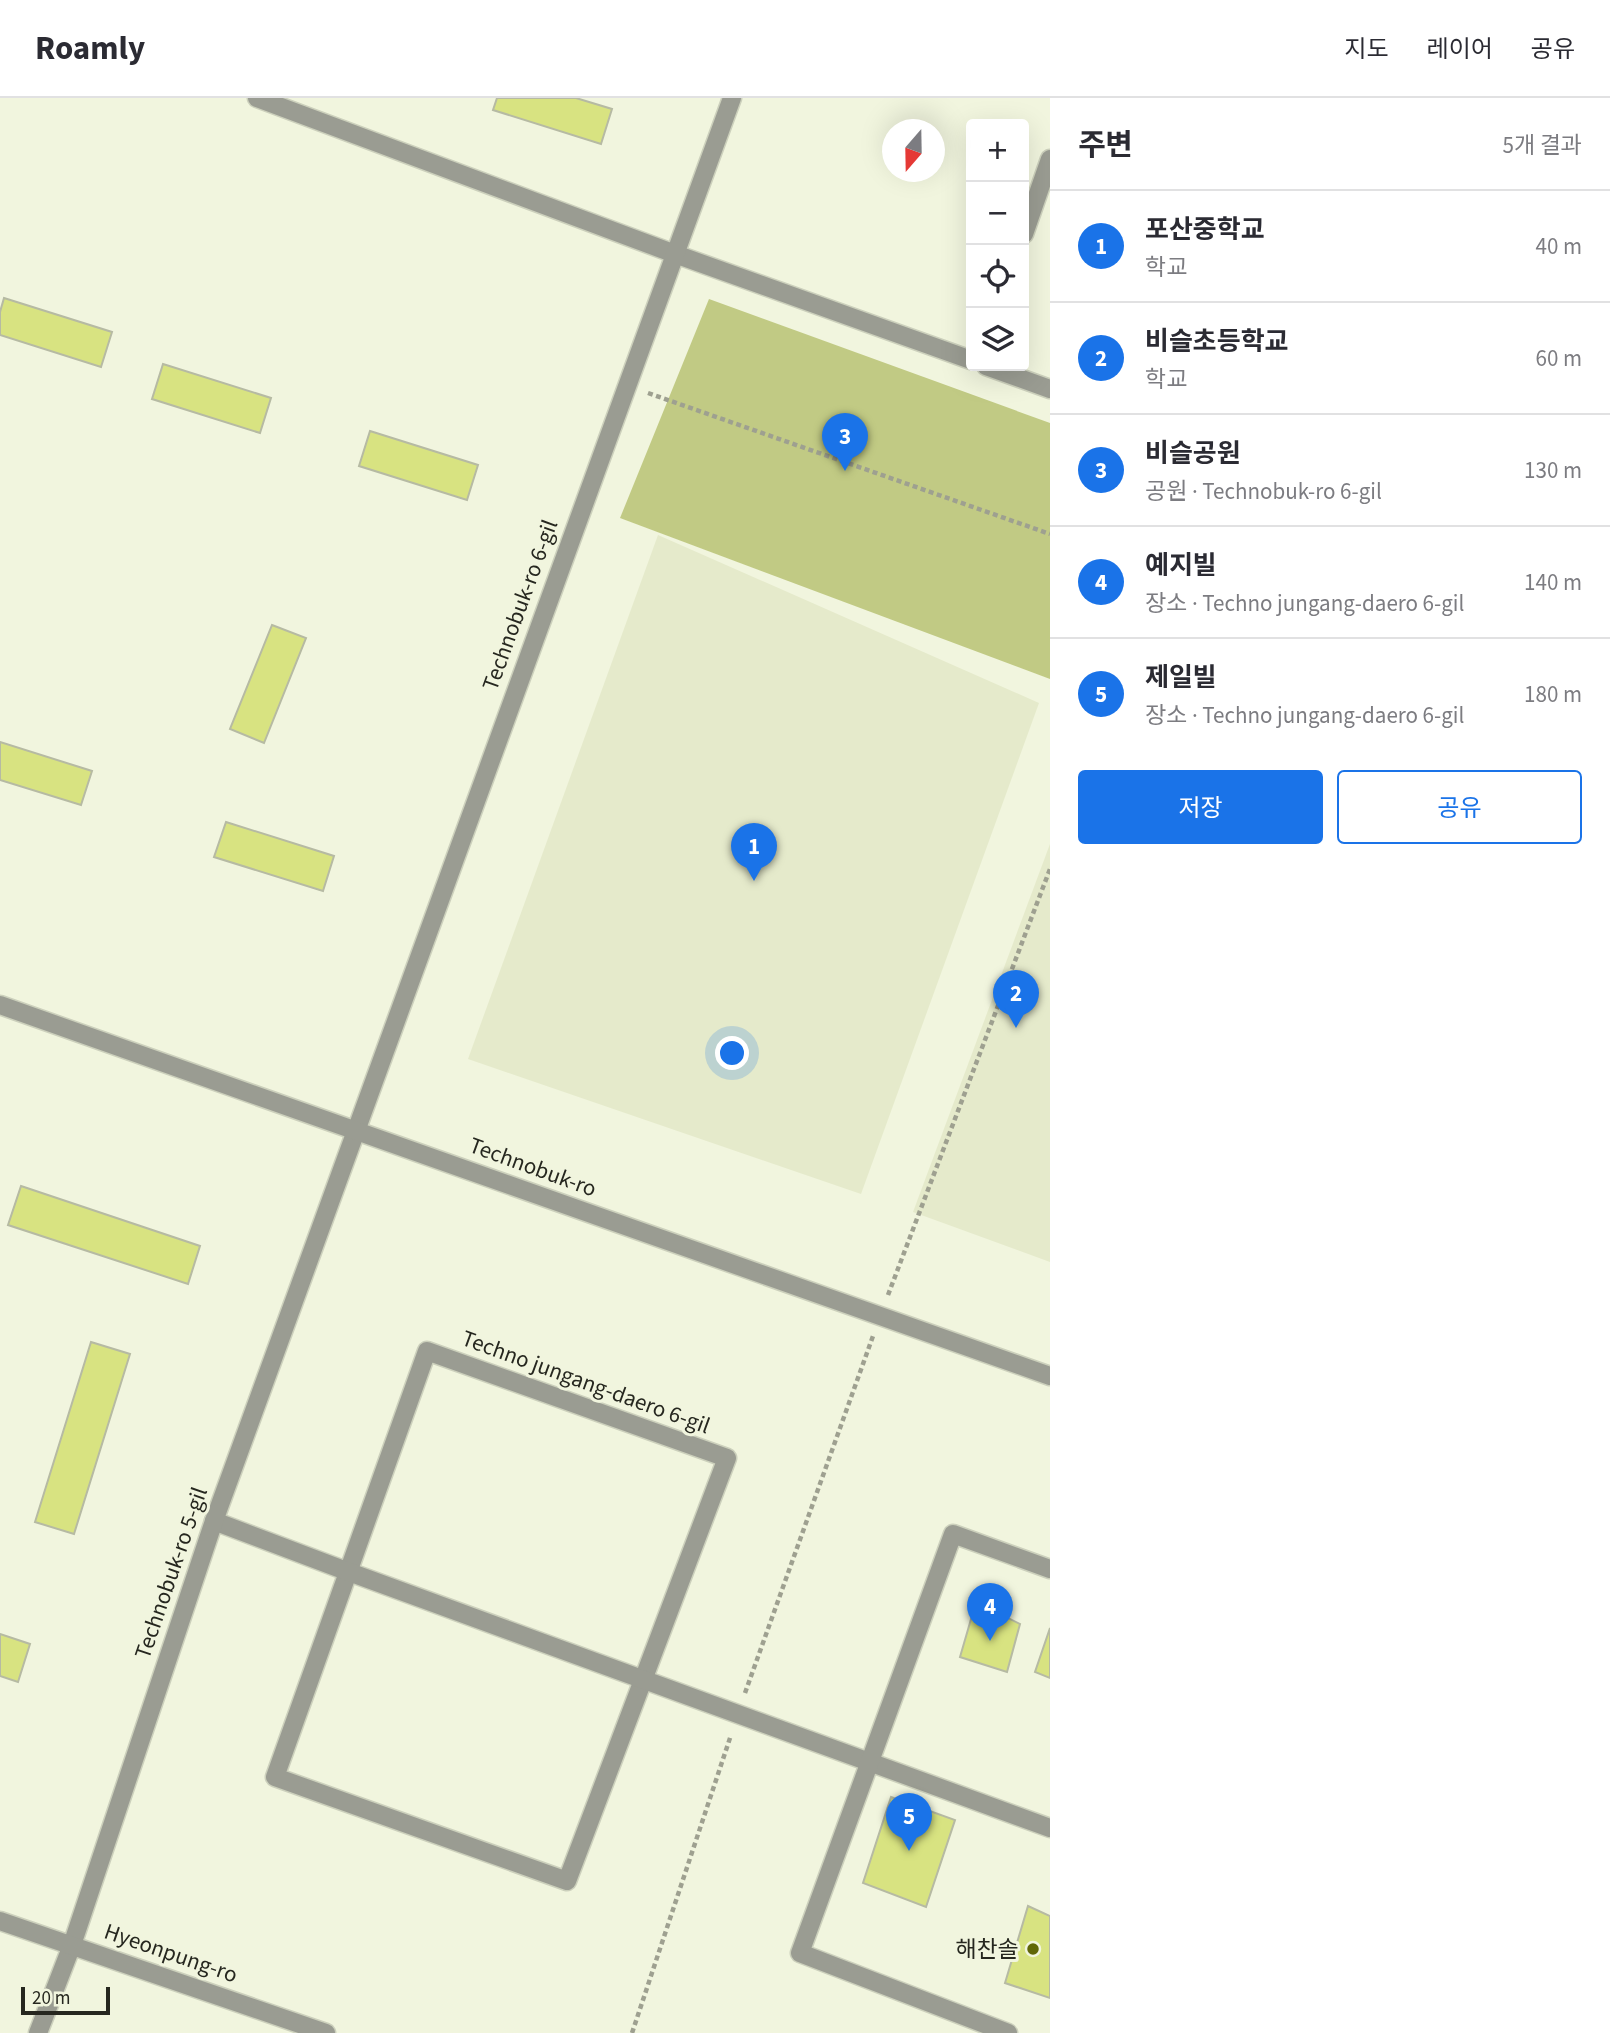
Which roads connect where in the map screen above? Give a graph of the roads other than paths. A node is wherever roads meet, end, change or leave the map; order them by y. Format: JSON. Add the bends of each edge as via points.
{"nodes":[{"id":1,"x":257,"y":98,"type":"edge"},
{"id":2,"x":732,"y":98,"type":"edge"},
{"id":3,"x":1050,"y":159,"type":"edge"},
{"id":4,"x":1029,"y":220,"type":"edge"},
{"id":5,"x":675,"y":254,"type":"junction"},
{"id":6,"x":966,"y":358,"type":"edge"},
{"id":7,"x":1001,"y":371,"type":"edge"},
{"id":8,"x":1050,"y":388,"type":"edge"},
{"id":9,"x":0,"y":1005,"type":"edge"},
{"id":10,"x":355,"y":1130,"type":"junction"},
{"id":11,"x":1050,"y":1376,"type":"edge"},
{"id":12,"x":214,"y":1521,"type":"junction"},
{"id":13,"x":1050,"y":1569,"type":"edge"},
{"id":14,"x":349,"y":1572,"type":"junction"},
{"id":15,"x":643,"y":1680,"type":"junction"},
{"id":16,"x":870,"y":1762,"type":"junction"},
{"id":17,"x":1050,"y":1828,"type":"edge"},
{"id":18,"x":0,"y":1921,"type":"edge"},
{"id":19,"x":72,"y":1945,"type":"junction"},
{"id":20,"x":38,"y":2033,"type":"edge"},
{"id":21,"x":326,"y":2033,"type":"edge"},
{"id":22,"x":1008,"y":2033,"type":"edge"}],
"edges":[{"from":1,"to":5,"type":"street"},
{"from":2,"to":5,"type":"street","name":"Technobuk-ro 6-gil"},
{"from":3,"to":4,"type":"street"},
{"from":5,"to":6,"type":"street"},
{"from":5,"to":10,"type":"street","name":"Technobuk-ro 6-gil"},
{"from":7,"to":8,"type":"street"},
{"from":9,"to":10,"type":"street","name":"Technobuk-ro"},
{"from":10,"to":11,"type":"street","name":"Technobuk-ro"},
{"from":10,"to":12,"type":"street","name":"Technobuk-ro 5-gil"},
{"from":12,"to":14,"type":"street"},
{"from":12,"to":19,"type":"street","name":"Technobuk-ro 5-gil"},
{"from":13,"to":16,"type":"street","via":[[953,1534]]},
{"from":14,"to":15,"type":"street"},
{"from":14,"to":15,"type":"street","name":"Techno jungang-daero 6-gil","via":[[275,1777],[567,1881]]},
{"from":14,"to":15,"type":"street","name":"Techno jungang-daero 6-gil","via":[[427,1351],[727,1458]]},
{"from":15,"to":16,"type":"street"},
{"from":16,"to":17,"type":"street"},
{"from":16,"to":22,"type":"street","via":[[800,1953]]},
{"from":18,"to":19,"type":"street","name":"Hyeonpung-ro"},
{"from":19,"to":20,"type":"street","name":"Technobuk-ro 5-gil"},
{"from":19,"to":21,"type":"street","name":"Hyeonpung-ro"}]}
